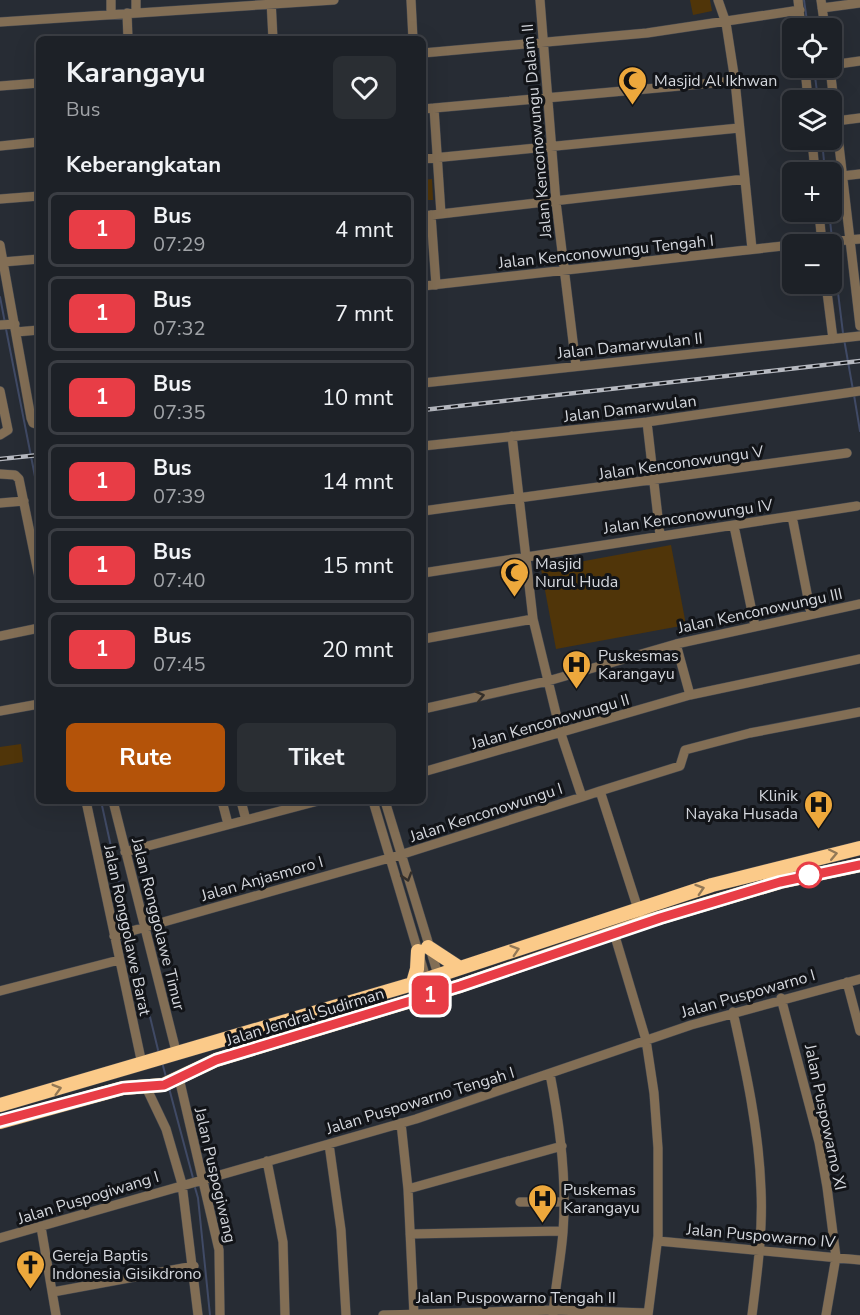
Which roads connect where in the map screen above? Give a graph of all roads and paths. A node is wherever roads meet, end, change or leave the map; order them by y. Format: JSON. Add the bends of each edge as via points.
{"nodes":[{"id":1,"x":111,"y":0,"type":"edge"},
{"id":2,"x":136,"y":0,"type":"edge"},
{"id":3,"x":334,"y":0,"type":"edge"},
{"id":4,"x":411,"y":0,"type":"edge"},
{"id":5,"x":540,"y":0,"type":"edge"},
{"id":6,"x":718,"y":0,"type":"edge"},
{"id":7,"x":798,"y":0,"type":"edge"},
{"id":8,"x":271,"y":2,"type":"edge"},
{"id":9,"x":860,"y":3,"type":"edge"},
{"id":10,"x":822,"y":4,"type":"edge"},
{"id":11,"x":800,"y":10,"type":"junction"},
{"id":12,"x":132,"y":13,"type":"junction"},
{"id":13,"x":111,"y":14,"type":"junction"},
{"id":14,"x":800,"y":18,"type":"edge"},
{"id":15,"x":0,"y":22,"type":"edge"},
{"id":16,"x":726,"y":23,"type":"junction"},
{"id":17,"x":128,"y":36,"type":"edge"},
{"id":18,"x":273,"y":36,"type":"edge"},
{"id":19,"x":413,"y":36,"type":"edge"},
{"id":20,"x":544,"y":43,"type":"junction"},
{"id":21,"x":426,"y":53,"type":"edge"},
{"id":22,"x":860,"y":62,"type":"edge"},
{"id":23,"x":842,"y":64,"type":"edge"},
{"id":24,"x":735,"y":81,"type":"junction"},
{"id":25,"x":36,"y":83,"type":"edge"},
{"id":26,"x":0,"y":87,"type":"edge"},
{"id":27,"x":549,"y":97,"type":"junction"},
{"id":28,"x":426,"y":108,"type":"edge"},
{"id":29,"x":434,"y":108,"type":"junction"},
{"id":30,"x":860,"y":118,"type":"edge"},
{"id":31,"x":842,"y":120,"type":"edge"},
{"id":32,"x":739,"y":129,"type":"junction"},
{"id":33,"x":36,"y":142,"type":"edge"},
{"id":34,"x":0,"y":146,"type":"edge"},
{"id":35,"x":551,"y":147,"type":"junction"},
{"id":36,"x":437,"y":158,"type":"junction"},
{"id":37,"x":426,"y":159,"type":"edge"},
{"id":38,"x":860,"y":174,"type":"edge"},
{"id":39,"x":842,"y":176,"type":"joint"},
{"id":40,"x":745,"y":179,"type":"junction"},
{"id":41,"x":36,"y":196,"type":"edge"},
{"id":42,"x":0,"y":199,"type":"edge"},
{"id":43,"x":556,"y":202,"type":"junction"},
{"id":44,"x":441,"y":214,"type":"junction"},
{"id":45,"x":427,"y":216,"type":"edge"},
{"id":46,"x":855,"y":239,"type":"edge"},
{"id":47,"x":0,"y":245,"type":"edge"},
{"id":48,"x":782,"y":246,"type":"edge"},
{"id":49,"x":752,"y":249,"type":"junction"},
{"id":50,"x":36,"y":259,"type":"edge"},
{"id":51,"x":3,"y":262,"type":"junction"},
{"id":52,"x":563,"y":270,"type":"junction"},
{"id":53,"x":436,"y":285,"type":"junction"},
{"id":54,"x":426,"y":286,"type":"edge"},
{"id":55,"x":829,"y":294,"type":"edge"},
{"id":56,"x":0,"y":325,"type":"edge"},
{"id":57,"x":860,"y":327,"type":"edge"},
{"id":58,"x":15,"y":328,"type":"junction"},
{"id":59,"x":36,"y":330,"type":"edge"},
{"id":60,"x":860,"y":336,"type":"edge"},
{"id":61,"x":840,"y":338,"type":"junction"},
{"id":62,"x":576,"y":366,"type":"junction"},
{"id":63,"x":426,"y":383,"type":"edge"},
{"id":64,"x":0,"y":391,"type":"edge"},
{"id":65,"x":860,"y":392,"type":"edge"},
{"id":66,"x":647,"y":422,"type":"junction"},
{"id":67,"x":36,"y":423,"type":"edge"},
{"id":68,"x":0,"y":435,"type":"edge"},
{"id":69,"x":512,"y":436,"type":"junction"},
{"id":70,"x":426,"y":446,"type":"edge"},
{"id":71,"x":847,"y":453,"type":"dead end"},
{"id":72,"x":0,"y":474,"type":"edge"},
{"id":73,"x":654,"y":482,"type":"junction"},
{"id":74,"x":518,"y":498,"type":"junction"},
{"id":75,"x":24,"y":501,"type":"junction"},
{"id":76,"x":0,"y":503,"type":"edge"},
{"id":77,"x":857,"y":506,"type":"dead end"},
{"id":78,"x":426,"y":511,"type":"edge"},
{"id":79,"x":792,"y":516,"type":"junction"},
{"id":80,"x":734,"y":526,"type":"junction"},
{"id":81,"x":660,"y":535,"type":"junction"},
{"id":82,"x":35,"y":537,"type":"edge"},
{"id":83,"x":524,"y":556,"type":"junction"},
{"id":84,"x":426,"y":572,"type":"edge"},
{"id":85,"x":860,"y":604,"type":"edge"},
{"id":86,"x":811,"y":614,"type":"junction"},
{"id":87,"x":533,"y":619,"type":"junction"},
{"id":88,"x":755,"y":626,"type":"junction"},
{"id":89,"x":36,"y":629,"type":"edge"},
{"id":90,"x":0,"y":636,"type":"edge"},
{"id":91,"x":426,"y":638,"type":"edge"},
{"id":92,"x":676,"y":644,"type":"junction"},
{"id":93,"x":860,"y":659,"type":"edge"},
{"id":94,"x":548,"y":681,"type":"junction"},
{"id":95,"x":690,"y":695,"type":"junction"},
{"id":96,"x":36,"y":705,"type":"edge"},
{"id":97,"x":426,"y":708,"type":"edge"},
{"id":98,"x":0,"y":711,"type":"edge"},
{"id":99,"x":860,"y":712,"type":"edge"},
{"id":100,"x":561,"y":734,"type":"junction"},
{"id":101,"x":426,"y":771,"type":"edge"},
{"id":102,"x":600,"y":791,"type":"junction"},
{"id":103,"x":582,"y":797,"type":"junction"},
{"id":104,"x":87,"y":804,"type":"edge"},
{"id":105,"x":114,"y":804,"type":"edge"},
{"id":106,"x":223,"y":804,"type":"edge"},
{"id":107,"x":242,"y":804,"type":"edge"},
{"id":108,"x":306,"y":804,"type":"edge"},
{"id":109,"x":374,"y":804,"type":"edge"},
{"id":110,"x":386,"y":804,"type":"edge"},
{"id":111,"x":246,"y":819,"type":"junction"},
{"id":112,"x":228,"y":824,"type":"junction"},
{"id":113,"x":860,"y":848,"type":"edge"},
{"id":114,"x":125,"y":852,"type":"junction"},
{"id":115,"x":400,"y":855,"type":"junction"},
{"id":116,"x":389,"y":858,"type":"junction"},
{"id":117,"x":860,"y":865,"type":"edge"},
{"id":118,"x":638,"y":909,"type":"junction"},
{"id":119,"x":142,"y":928,"type":"junction"},
{"id":120,"x":614,"y":933,"type":"junction"},
{"id":121,"x":116,"y":935,"type":"junction"},
{"id":122,"x":423,"y":949,"type":"junction"},
{"id":123,"x":118,"y":960,"type":"junction"},
{"id":124,"x":460,"y":968,"type":"junction"},
{"id":125,"x":426,"y":979,"type":"junction"},
{"id":126,"x":860,"y":979,"type":"edge"},
{"id":127,"x":846,"y":982,"type":"junction"},
{"id":128,"x":0,"y":991,"type":"edge"},
{"id":129,"x":437,"y":993,"type":"junction"},
{"id":130,"x":782,"y":998,"type":"junction"},
{"id":131,"x":733,"y":1012,"type":"junction"},
{"id":132,"x":860,"y":1031,"type":"edge"},
{"id":133,"x":646,"y":1040,"type":"junction"},
{"id":134,"x":173,"y":1056,"type":"junction"},
{"id":135,"x":144,"y":1064,"type":"junction"},
{"id":136,"x":550,"y":1074,"type":"junction"},
{"id":137,"x":177,"y":1079,"type":"junction"},
{"id":138,"x":149,"y":1087,"type":"junction"},
{"id":139,"x":0,"y":1105,"type":"edge"},
{"id":140,"x":0,"y":1122,"type":"edge"},
{"id":141,"x":401,"y":1123,"type":"junction"},
{"id":142,"x":329,"y":1144,"type":"junction"},
{"id":143,"x":562,"y":1146,"type":"junction"},
{"id":144,"x":267,"y":1161,"type":"junction"},
{"id":145,"x":202,"y":1179,"type":"junction"},
{"id":146,"x":184,"y":1184,"type":"junction"},
{"id":147,"x":408,"y":1189,"type":"junction"},
{"id":148,"x":520,"y":1202,"type":"dead end"},
{"id":149,"x":563,"y":1202,"type":"junction"},
{"id":150,"x":41,"y":1227,"type":"junction"},
{"id":151,"x":563,"y":1231,"type":"junction"},
{"id":152,"x":410,"y":1234,"type":"junction"},
{"id":153,"x":0,"y":1238,"type":"edge"},
{"id":154,"x":658,"y":1240,"type":"junction"},
{"id":155,"x":759,"y":1249,"type":"junction"},
{"id":156,"x":836,"y":1257,"type":"junction"},
{"id":157,"x":860,"y":1260,"type":"edge"},
{"id":158,"x":194,"y":1266,"type":"junction"},
{"id":159,"x":53,"y":1292,"type":"junction"},
{"id":160,"x":554,"y":1312,"type":"edge"},
{"id":161,"x":414,"y":1314,"type":"edge"},
{"id":162,"x":648,"y":1314,"type":"edge"},
{"id":163,"x":56,"y":1315,"type":"edge"},
{"id":164,"x":198,"y":1315,"type":"edge"},
{"id":165,"x":220,"y":1315,"type":"edge"},
{"id":166,"x":285,"y":1315,"type":"edge"},
{"id":167,"x":346,"y":1315,"type":"edge"},
{"id":168,"x":383,"y":1315,"type":"edge"},
{"id":169,"x":752,"y":1315,"type":"edge"},
{"id":170,"x":826,"y":1315,"type":"edge"}],
"edges":[{"from":1,"to":13,"type":"street"},
{"from":2,"to":12,"type":"street"},
{"from":3,"to":8,"type":"street"},
{"from":4,"to":19,"type":"street"},
{"from":5,"to":20,"type":"street","name":"Jalan Kenconowungu Dalam II"},
{"from":6,"to":16,"type":"street"},
{"from":7,"to":11,"type":"street"},
{"from":8,"to":12,"type":"street"},
{"from":8,"to":18,"type":"street"},
{"from":9,"to":10,"type":"street"},
{"from":11,"to":14,"type":"street"},
{"from":11,"to":16,"type":"street"},
{"from":12,"to":13,"type":"street"},
{"from":12,"to":17,"type":"street"},
{"from":13,"to":15,"type":"street"},
{"from":16,"to":20,"type":"street"},
{"from":16,"to":24,"type":"street"},
{"from":20,"to":21,"type":"street"},
{"from":20,"to":27,"type":"street","name":"Jalan Kenconowungu Dalam II"},
{"from":22,"to":23,"type":"street"},
{"from":24,"to":27,"type":"street"},
{"from":24,"to":32,"type":"street"},
{"from":25,"to":26,"type":"street"},
{"from":27,"to":29,"type":"street"},
{"from":27,"to":35,"type":"street","name":"Jalan Kenconowungu Dalam II"},
{"from":28,"to":29,"type":"street"},
{"from":29,"to":36,"type":"street"},
{"from":30,"to":31,"type":"street"},
{"from":32,"to":35,"type":"street"},
{"from":32,"to":40,"type":"street"},
{"from":33,"to":34,"type":"street"},
{"from":35,"to":36,"type":"street"},
{"from":35,"to":43,"type":"street","name":"Jalan Kenconowungu Dalam II"},
{"from":36,"to":37,"type":"street"},
{"from":36,"to":44,"type":"street"},
{"from":38,"to":39,"type":"street"},
{"from":39,"to":46,"type":"street"},
{"from":40,"to":43,"type":"street"},
{"from":40,"to":49,"type":"street"},
{"from":41,"to":42,"type":"street"},
{"from":43,"to":44,"type":"street"},
{"from":43,"to":52,"type":"street","name":"Jalan Kenconowungu Dalam II"},
{"from":44,"to":45,"type":"street"},
{"from":45,"to":53,"type":"street"},
{"from":46,"to":57,"type":"street"},
{"from":47,"to":51,"type":"street"},
{"from":48,"to":49,"type":"street","name":"Jalan Kenconowungu Tengah I"},
{"from":49,"to":52,"type":"street","name":"Jalan Kenconowungu Tengah I"},
{"from":50,"to":51,"type":"street"},
{"from":51,"to":58,"type":"street"},
{"from":52,"to":53,"type":"street","name":"Jalan Kenconowungu Tengah I"},
{"from":52,"to":62,"type":"street","name":"Jalan Kenconowungu Dalam II"},
{"from":53,"to":54,"type":"street","name":"Jalan Kenconowungu Tengah I"},
{"from":55,"to":61,"type":"street"},
{"from":56,"to":58,"type":"street"},
{"from":58,"to":59,"type":"street"},
{"from":58,"to":67,"type":"street","via":[[31,418]]},
{"from":60,"to":61,"type":"street","name":"Jalan Damarwulan II"},
{"from":61,"to":62,"type":"street","name":"Jalan Damarwulan II"},
{"from":62,"to":63,"type":"street","name":"Jalan Damarwulan II"},
{"from":64,"to":68,"type":"street","via":[[8,430]]},
{"from":65,"to":66,"type":"street","name":"Jalan Damarwulan"},
{"from":66,"to":69,"type":"street","name":"Jalan Damarwulan"},
{"from":66,"to":73,"type":"street"},
{"from":69,"to":70,"type":"street","name":"Jalan Damarwulan"},
{"from":69,"to":74,"type":"street"},
{"from":71,"to":73,"type":"street","name":"Jalan Kenconowungu V"},
{"from":72,"to":75,"type":"street","via":[[17,477]]},
{"from":73,"to":74,"type":"street","name":"Jalan Kenconowungu V"},
{"from":73,"to":81,"type":"street"},
{"from":74,"to":78,"type":"street","name":"Jalan Kenconowungu V"},
{"from":74,"to":83,"type":"street"},
{"from":75,"to":76,"type":"street"},
{"from":75,"to":82,"type":"street"},
{"from":77,"to":79,"type":"street","name":"Jalan Kenconowungu IV"},
{"from":79,"to":80,"type":"street","name":"Jalan Kenconowungu IV"},
{"from":79,"to":86,"type":"street"},
{"from":80,"to":81,"type":"street","name":"Jalan Kenconowungu IV"},
{"from":80,"to":88,"type":"street"},
{"from":81,"to":83,"type":"street","name":"Jalan Kenconowungu IV"},
{"from":83,"to":84,"type":"street"},
{"from":83,"to":87,"type":"street"},
{"from":85,"to":86,"type":"street","name":"Jalan Kenconowungu III"},
{"from":86,"to":88,"type":"street","name":"Jalan Kenconowungu III"},
{"from":87,"to":91,"type":"street"},
{"from":87,"to":94,"type":"street"},
{"from":88,"to":92,"type":"street","name":"Jalan Kenconowungu III"},
{"from":89,"to":90,"type":"street"},
{"from":92,"to":94,"type":"street","name":"Jalan Kenconowungu III"},
{"from":92,"to":95,"type":"street"},
{"from":93,"to":95,"type":"street","name":"Jalan Kenconowungu II"},
{"from":97,"to":94,"type":"street","name":"Jalan Kenconowungu III","one_way":true},
{"from":94,"to":100,"type":"street"},
{"from":95,"to":100,"type":"street","name":"Jalan Kenconowungu II"},
{"from":96,"to":98,"type":"street"},
{"from":99,"to":102,"type":"street","via":[[685,750],[680,766]]},
{"from":100,"to":101,"type":"street","name":"Jalan Kenconowungu II"},
{"from":100,"to":103,"type":"street"},
{"from":102,"to":103,"type":"street","name":"Jalan Kenconowungu I"},
{"from":102,"to":118,"type":"street"},
{"from":103,"to":115,"type":"street","name":"Jalan Kenconowungu I"},
{"from":104,"to":121,"type":"street","name":"Jalan Ronggolawe Barat"},
{"from":105,"to":114,"type":"street","name":"Jalan Ronggolawe Timur"},
{"from":106,"to":112,"type":"street"},
{"from":107,"to":111,"type":"street"},
{"from":108,"to":111,"type":"street"},
{"from":109,"to":116,"type":"street"},
{"from":110,"to":115,"type":"street"},
{"from":111,"to":112,"type":"street"},
{"from":112,"to":114,"type":"street"},
{"from":118,"to":113,"type":"highway","name":"Jalan Jendral Sudirman","one_way":true,"via":[[712,885]]},
{"from":114,"to":119,"type":"street","name":"Jalan Ronggolawe Timur"},
{"from":115,"to":116,"type":"street","name":"Jalan Kenconowungu I"},
{"from":115,"to":122,"type":"street","one_way":true},
{"from":116,"to":119,"type":"street","name":"Jalan Anjasmoro I"},
{"from":116,"to":122,"type":"street"},
{"from":117,"to":120,"type":"highway","name":"Jalan Jendral Sudirman","via":[[769,885]]},
{"from":124,"to":118,"type":"highway","name":"Jalan Jendral Sudirman","one_way":true},
{"from":119,"to":121,"type":"street","name":"Jalan Anjasmoro I"},
{"from":119,"to":134,"type":"street","name":"Jalan Ronggolawe Timur"},
{"from":120,"to":129,"type":"highway","name":"Jalan Jendral Sudirman"},
{"from":120,"to":133,"type":"street"},
{"from":121,"to":123,"type":"street","name":"Jalan Ronggolawe Barat"},
{"from":122,"to":124,"type":"highway"},
{"from":122,"to":125,"type":"street"},
{"from":122,"to":125,"type":"highway","via":[[417,969]]},
{"from":123,"to":128,"type":"street"},
{"from":123,"to":135,"type":"street","name":"Jalan Ronggolawe Barat"},
{"from":124,"to":125,"type":"highway","name":"Jalan Jendral Sudirman"},
{"from":125,"to":129,"type":"street"},
{"from":125,"to":134,"type":"highway","name":"Jalan Jendral Sudirman"},
{"from":126,"to":127,"type":"street","name":"Jalan Puspowarno I"},
{"from":127,"to":130,"type":"street","name":"Jalan Puspowarno I"},
{"from":127,"to":132,"type":"street"},
{"from":129,"to":137,"type":"highway","name":"Jalan Jendral Sudirman","via":[[216,1060]]},
{"from":130,"to":131,"type":"street","name":"Jalan Puspowarno I"},
{"from":130,"to":156,"type":"street","name":"Jalan Puspowarno XI","via":[[819,1142]]},
{"from":131,"to":133,"type":"street","name":"Jalan Puspowarno I"},
{"from":131,"to":155,"type":"street","via":[[758,1145]]},
{"from":133,"to":136,"type":"street","name":"Jalan Puspowarno Tengah I"},
{"from":133,"to":154,"type":"street","via":[[658,1148]]},
{"from":134,"to":135,"type":"highway","name":"Jalan Jendral Sudirman"},
{"from":139,"to":135,"type":"highway","name":"Jalan Jendral Sudirman","one_way":true},
{"from":136,"to":141,"type":"street","name":"Jalan Puspowarno Tengah I"},
{"from":136,"to":143,"type":"street"},
{"from":137,"to":138,"type":"highway","name":"Jalan Jendral Sudirman"},
{"from":137,"to":145,"type":"street","name":"Jalan Puspogiwang"},
{"from":138,"to":140,"type":"highway","name":"Jalan Jendral Sudirman","via":[[123,1088]]},
{"from":138,"to":146,"type":"street"},
{"from":141,"to":142,"type":"street","name":"Jalan Puspowarno Tengah I"},
{"from":141,"to":147,"type":"street"},
{"from":142,"to":144,"type":"street","name":"Jalan Puspowarno Tengah I"},
{"from":142,"to":167,"type":"street","via":[[341,1230]]},
{"from":143,"to":147,"type":"street"},
{"from":143,"to":149,"type":"street"},
{"from":144,"to":145,"type":"street","name":"Jalan Puspowarno Tengah I"},
{"from":144,"to":166,"type":"street","via":[[283,1242]]},
{"from":145,"to":146,"type":"street","name":"Jalan Puspogiwang I"},
{"from":145,"to":165,"type":"street","name":"Jalan Puspogiwang","via":[[219,1250]]},
{"from":146,"to":150,"type":"street","name":"Jalan Puspogiwang I"},
{"from":146,"to":158,"type":"street"},
{"from":147,"to":152,"type":"street"},
{"from":148,"to":149,"type":"street"},
{"from":149,"to":151,"type":"street"},
{"from":150,"to":153,"type":"street","name":"Jalan Puspogiwang I"},
{"from":150,"to":159,"type":"street"},
{"from":151,"to":152,"type":"street"},
{"from":151,"to":160,"type":"street"},
{"from":152,"to":161,"type":"street"},
{"from":154,"to":155,"type":"street","name":"Jalan Puspowarno IV"},
{"from":154,"to":162,"type":"street"},
{"from":155,"to":156,"type":"street","name":"Jalan Puspowarno IV"},
{"from":155,"to":169,"type":"street"},
{"from":156,"to":157,"type":"street","name":"Jalan Puspowarno IV"},
{"from":156,"to":170,"type":"street","name":"Jalan Puspowarno XI"},
{"from":158,"to":159,"type":"street"},
{"from":158,"to":164,"type":"street"},
{"from":159,"to":163,"type":"street"},
{"from":160,"to":161,"type":"street","name":"Jalan Puspowarno Tengah II"},
{"from":160,"to":162,"type":"street","name":"Jalan Puspowarno Tengah II"},
{"from":161,"to":168,"type":"street","name":"Jalan Puspowarno Tengah II"}]}
